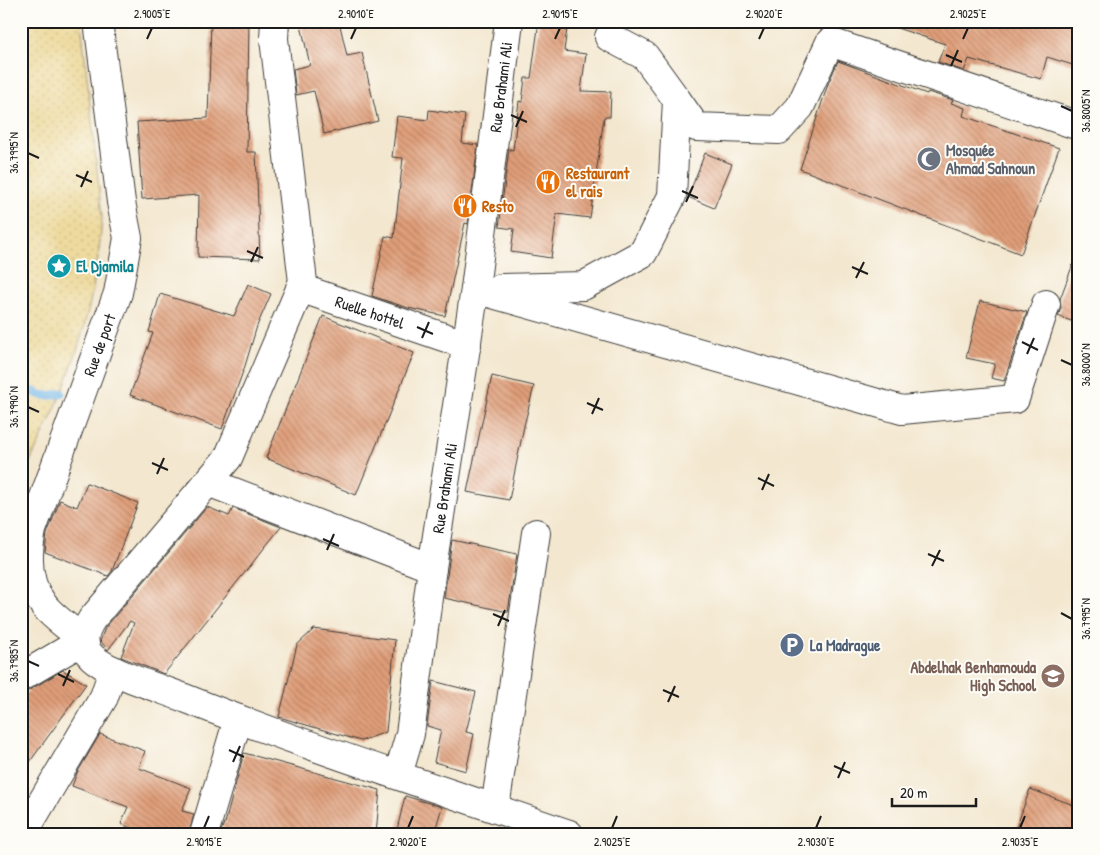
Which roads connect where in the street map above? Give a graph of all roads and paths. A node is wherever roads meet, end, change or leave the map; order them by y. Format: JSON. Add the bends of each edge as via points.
{"nodes":[{"id":1,"x":98,"y":21,"type":"edge"},
{"id":2,"x":275,"y":21,"type":"edge"},
{"id":3,"x":509,"y":21,"type":"edge"},
{"id":4,"x":609,"y":37,"type":"dead end"},
{"id":5,"x":677,"y":100,"type":"junction"},
{"id":6,"x":1079,"y":126,"type":"edge"},
{"id":7,"x":300,"y":288,"type":"junction"},
{"id":8,"x":475,"y":289,"type":"junction"},
{"id":9,"x":1046,"y":304,"type":"dead end"},
{"id":10,"x":467,"y":345,"type":"junction"},
{"id":11,"x":208,"y":482,"type":"junction"},
{"id":12,"x":536,"y":533,"type":"dead end"},
{"id":13,"x":432,"y":568,"type":"junction"},
{"id":14,"x":84,"y":640,"type":"junction"},
{"id":15,"x":113,"y":670,"type":"junction"},
{"id":16,"x":21,"y":677,"type":"edge"},
{"id":17,"x":238,"y":720,"type":"junction"},
{"id":18,"x":398,"y":775,"type":"junction"},
{"id":19,"x":495,"y":808,"type":"junction"},
{"id":20,"x":24,"y":834,"type":"edge"},
{"id":21,"x":204,"y":834,"type":"edge"},
{"id":22,"x":569,"y":834,"type":"edge"}],
"edges":[{"from":1,"to":14,"type":"street","name":"Rue de port","via":[[128,238],[118,293],[32,530],[28,550],[34,588],[43,605]]},
{"from":2,"to":7,"type":"street","via":[[274,39],[303,282]]},
{"from":3,"to":8,"type":"street","name":"Rue Brahami Ali"},
{"from":4,"to":5,"type":"street","via":[[644,56]]},
{"from":5,"to":6,"type":"street","via":[[696,126],[778,130],[800,107],[830,42]]},
{"from":5,"to":8,"type":"street","via":[[672,196],[643,253],[583,286]]},
{"from":7,"to":10,"type":"street","name":"Ruelle hottel"},
{"from":7,"to":11,"type":"street","via":[[228,458]]},
{"from":8,"to":9,"type":"street","via":[[902,410],[1015,399]]},
{"from":8,"to":10,"type":"street","name":"Rue Brahami Ali"},
{"from":10,"to":13,"type":"street","name":"Rue Brahami Ali"},
{"from":11,"to":13,"type":"street"},
{"from":11,"to":14,"type":"street","via":[[92,619]]},
{"from":12,"to":19,"type":"street"},
{"from":13,"to":18,"type":"street","name":"Rue Brahami Ali","via":[[410,734]]},
{"from":14,"to":15,"type":"street","name":"Rue de port","via":[[92,657]]},
{"from":14,"to":16,"type":"street"},
{"from":15,"to":17,"type":"street","name":"Rue de port"},
{"from":15,"to":20,"type":"street","via":[[104,697]]},
{"from":17,"to":18,"type":"street","name":"Rue de port"},
{"from":17,"to":21,"type":"street"},
{"from":18,"to":19,"type":"street"},
{"from":19,"to":22,"type":"street"}]}
